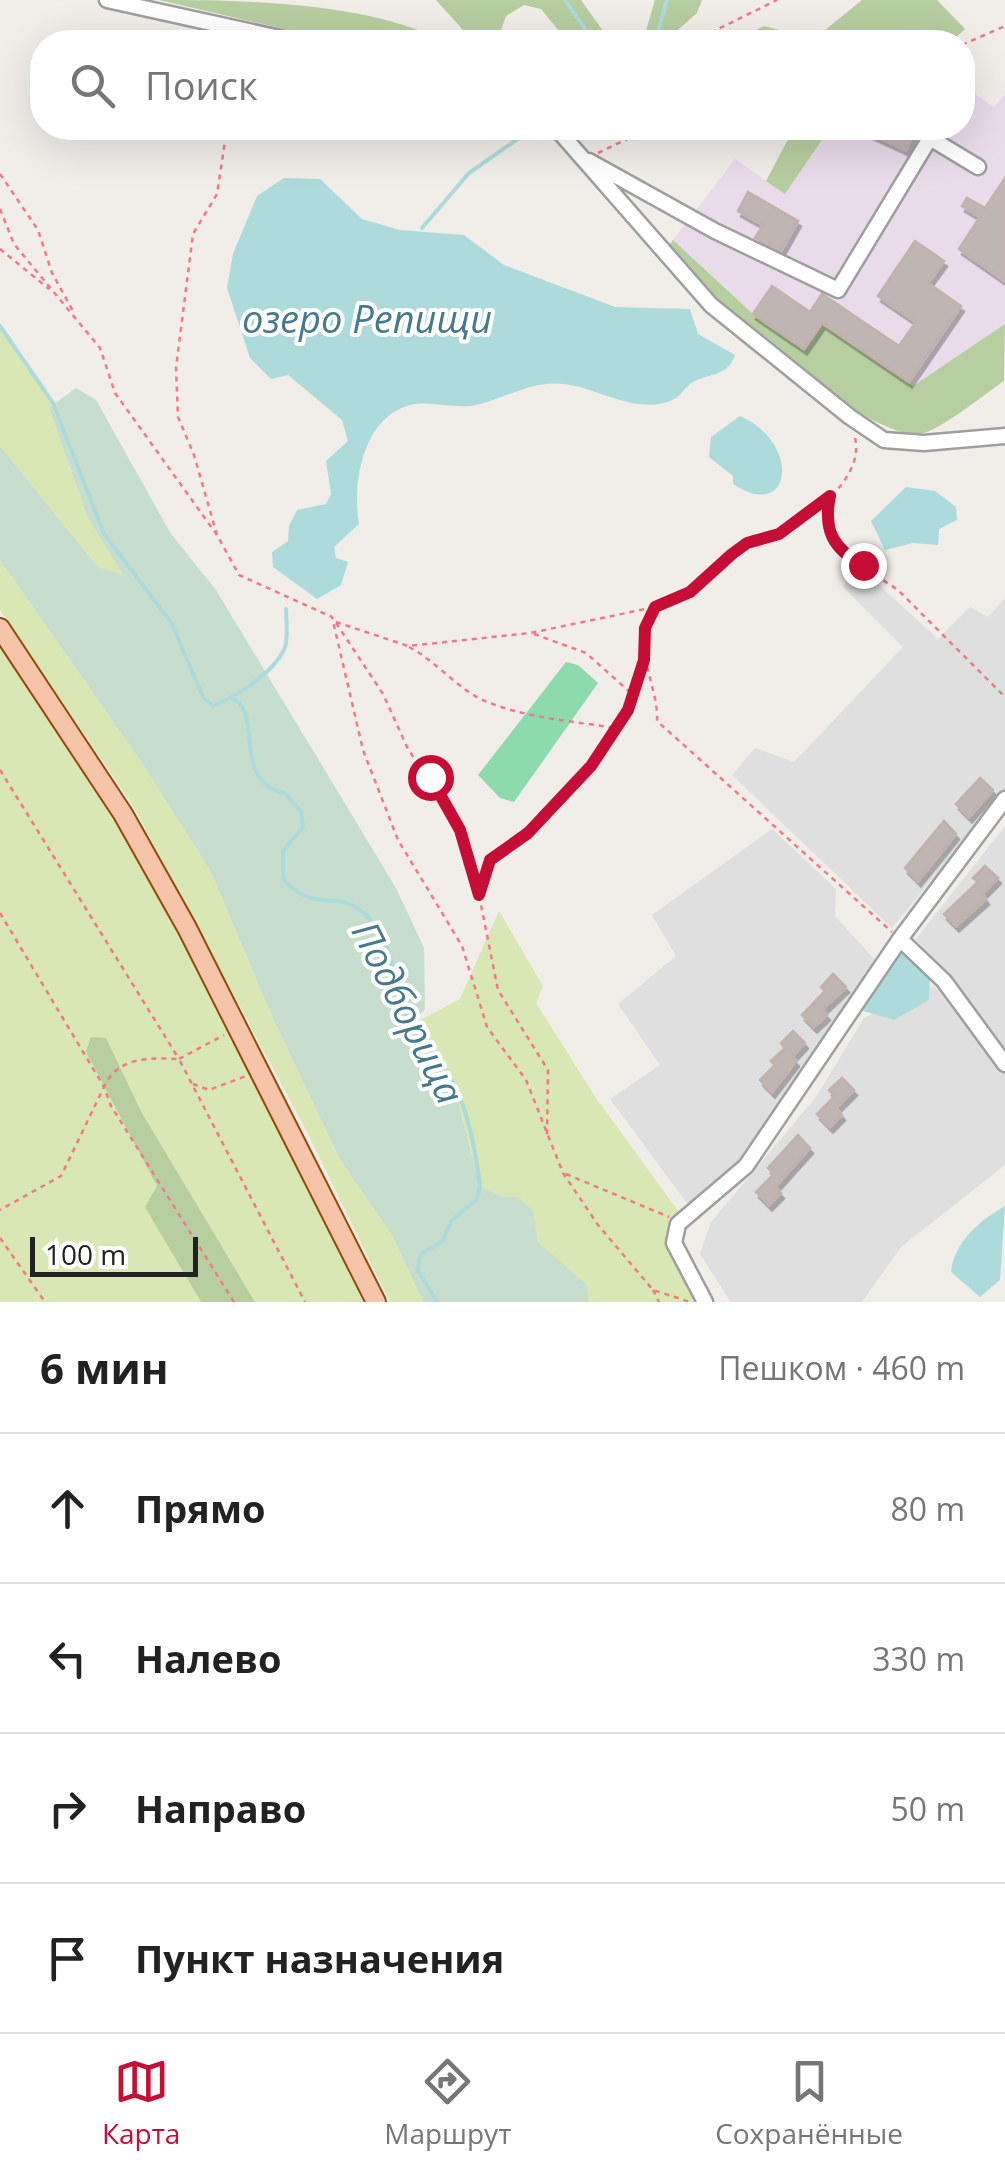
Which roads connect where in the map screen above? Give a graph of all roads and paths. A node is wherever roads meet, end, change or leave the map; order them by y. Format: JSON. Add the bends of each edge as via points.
{"nodes":[{"id":1,"x":107,"y":0,"type":"edge"},
{"id":2,"x":777,"y":0,"type":"edge"},
{"id":3,"x":1005,"y":26,"type":"edge"},
{"id":4,"x":243,"y":30,"type":"edge"},
{"id":5,"x":718,"y":30,"type":"edge"},
{"id":6,"x":975,"y":39,"type":"edge"},
{"id":7,"x":226,"y":140,"type":"edge"},
{"id":8,"x":566,"y":140,"type":"edge"},
{"id":9,"x":628,"y":140,"type":"edge"},
{"id":10,"x":929,"y":140,"type":"edge"},
{"id":11,"x":933,"y":140,"type":"edge"},
{"id":12,"x":579,"y":156,"type":"junction"},
{"id":13,"x":978,"y":167,"type":"dead end"},
{"id":14,"x":0,"y":174,"type":"edge"},
{"id":15,"x":0,"y":209,"type":"edge"},
{"id":16,"x":0,"y":249,"type":"edge"},
{"id":17,"x":55,"y":293,"type":"junction"},
{"id":18,"x":74,"y":312,"type":"junction"},
{"id":19,"x":850,"y":417,"type":"junction"},
{"id":20,"x":1005,"y":436,"type":"edge"},
{"id":21,"x":830,"y":496,"type":"junction"},
{"id":22,"x":216,"y":536,"type":"junction"},
{"id":23,"x":655,"y":607,"type":"junction"},
{"id":24,"x":335,"y":622,"type":"junction"},
{"id":25,"x":0,"y":628,"type":"edge"},
{"id":26,"x":530,"y":633,"type":"junction"},
{"id":27,"x":408,"y":646,"type":"junction"},
{"id":28,"x":644,"y":660,"type":"junction"},
{"id":29,"x":634,"y":695,"type":"junction"},
{"id":30,"x":1005,"y":697,"type":"edge"},
{"id":31,"x":616,"y":728,"type":"junction"},
{"id":32,"x":0,"y":770,"type":"edge"},
{"id":33,"x":1005,"y":799,"type":"edge"},
{"id":34,"x":479,"y":895,"type":"junction"},
{"id":35,"x":0,"y":913,"type":"edge"},
{"id":36,"x":900,"y":939,"type":"junction"},
{"id":37,"x":240,"y":1030,"type":"junction"},
{"id":38,"x":178,"y":1059,"type":"junction"},
{"id":39,"x":1005,"y":1064,"type":"edge"},
{"id":40,"x":260,"y":1068,"type":"junction"},
{"id":41,"x":192,"y":1084,"type":"junction"},
{"id":42,"x":104,"y":1086,"type":"junction"},
{"id":43,"x":547,"y":1138,"type":"junction"},
{"id":44,"x":564,"y":1172,"type":"junction"},
{"id":45,"x":0,"y":1210,"type":"edge"},
{"id":46,"x":678,"y":1224,"type":"junction"},
{"id":47,"x":0,"y":1238,"type":"edge"},
{"id":48,"x":654,"y":1290,"type":"junction"},
{"id":49,"x":45,"y":1302,"type":"edge"},
{"id":50,"x":234,"y":1302,"type":"edge"},
{"id":51,"x":305,"y":1302,"type":"edge"},
{"id":52,"x":376,"y":1302,"type":"edge"},
{"id":53,"x":660,"y":1302,"type":"edge"},
{"id":54,"x":691,"y":1302,"type":"edge"},
{"id":55,"x":704,"y":1302,"type":"edge"}],
"edges":[{"from":1,"to":4,"type":"street"},
{"from":2,"to":5,"type":"path"},
{"from":3,"to":6,"type":"path"},
{"from":7,"to":22,"type":"path","via":[[216,194],[193,234],[176,368],[178,417]]},
{"from":8,"to":12,"type":"street"},
{"from":9,"to":12,"type":"path"},
{"from":10,"to":12,"type":"street","via":[[838,290]]},
{"from":11,"to":13,"type":"street"},
{"from":12,"to":19,"type":"street","via":[[711,304]]},
{"from":14,"to":18,"type":"path","via":[[38,230]]},
{"from":15,"to":17,"type":"path","via":[[14,244]]},
{"from":16,"to":17,"type":"path"},
{"from":17,"to":18,"type":"path"},
{"from":18,"to":22,"type":"path","via":[[100,348],[115,392]]},
{"from":19,"to":20,"type":"street","via":[[884,440],[924,444]]},
{"from":19,"to":21,"type":"path","via":[[858,449]]},
{"from":21,"to":23,"type":"path","via":[[779,534],[747,543],[690,592]]},
{"from":21,"to":30,"type":"path","via":[[828,534],[845,555],[898,590]]},
{"from":22,"to":24,"type":"path","via":[[239,575]]},
{"from":23,"to":26,"type":"path"},
{"from":23,"to":28,"type":"path","via":[[645,628]]},
{"from":24,"to":27,"type":"path"},
{"from":24,"to":34,"type":"path","via":[[460,830]]},
{"from":24,"to":43,"type":"path","via":[[362,750],[398,840],[462,946],[482,1014],[526,1080]]},
{"from":25,"to":37,"type":"main road","via":[[124,814]]},
{"from":26,"to":27,"type":"path"},
{"from":26,"to":29,"type":"path","via":[[586,653]]},
{"from":27,"to":31,"type":"path","via":[[481,700]]},
{"from":28,"to":29,"type":"path"},
{"from":28,"to":36,"type":"path","via":[[658,721]]},
{"from":29,"to":31,"type":"path"},
{"from":31,"to":34,"type":"path","via":[[540,820],[490,860]]},
{"from":32,"to":38,"type":"path"},
{"from":33,"to":36,"type":"street"},
{"from":34,"to":43,"type":"path","via":[[498,990],[548,1070]]},
{"from":35,"to":42,"type":"path"},
{"from":36,"to":39,"type":"street","via":[[944,982]]},
{"from":36,"to":46,"type":"street","via":[[746,1166]]},
{"from":37,"to":38,"type":"path"},
{"from":37,"to":40,"type":"main road"},
{"from":38,"to":41,"type":"path"},
{"from":38,"to":42,"type":"path","via":[[135,1060]]},
{"from":40,"to":41,"type":"path","via":[[209,1090]]},
{"from":40,"to":52,"type":"main road"},
{"from":41,"to":51,"type":"path"},
{"from":42,"to":45,"type":"path","via":[[61,1176]]},
{"from":42,"to":50,"type":"path"},
{"from":43,"to":44,"type":"path"},
{"from":44,"to":46,"type":"path"},
{"from":44,"to":48,"type":"path","via":[[598,1225]]},
{"from":46,"to":55,"type":"street","via":[[674,1243]]},
{"from":47,"to":49,"type":"path"},
{"from":48,"to":53,"type":"path"},
{"from":48,"to":54,"type":"path"}]}
